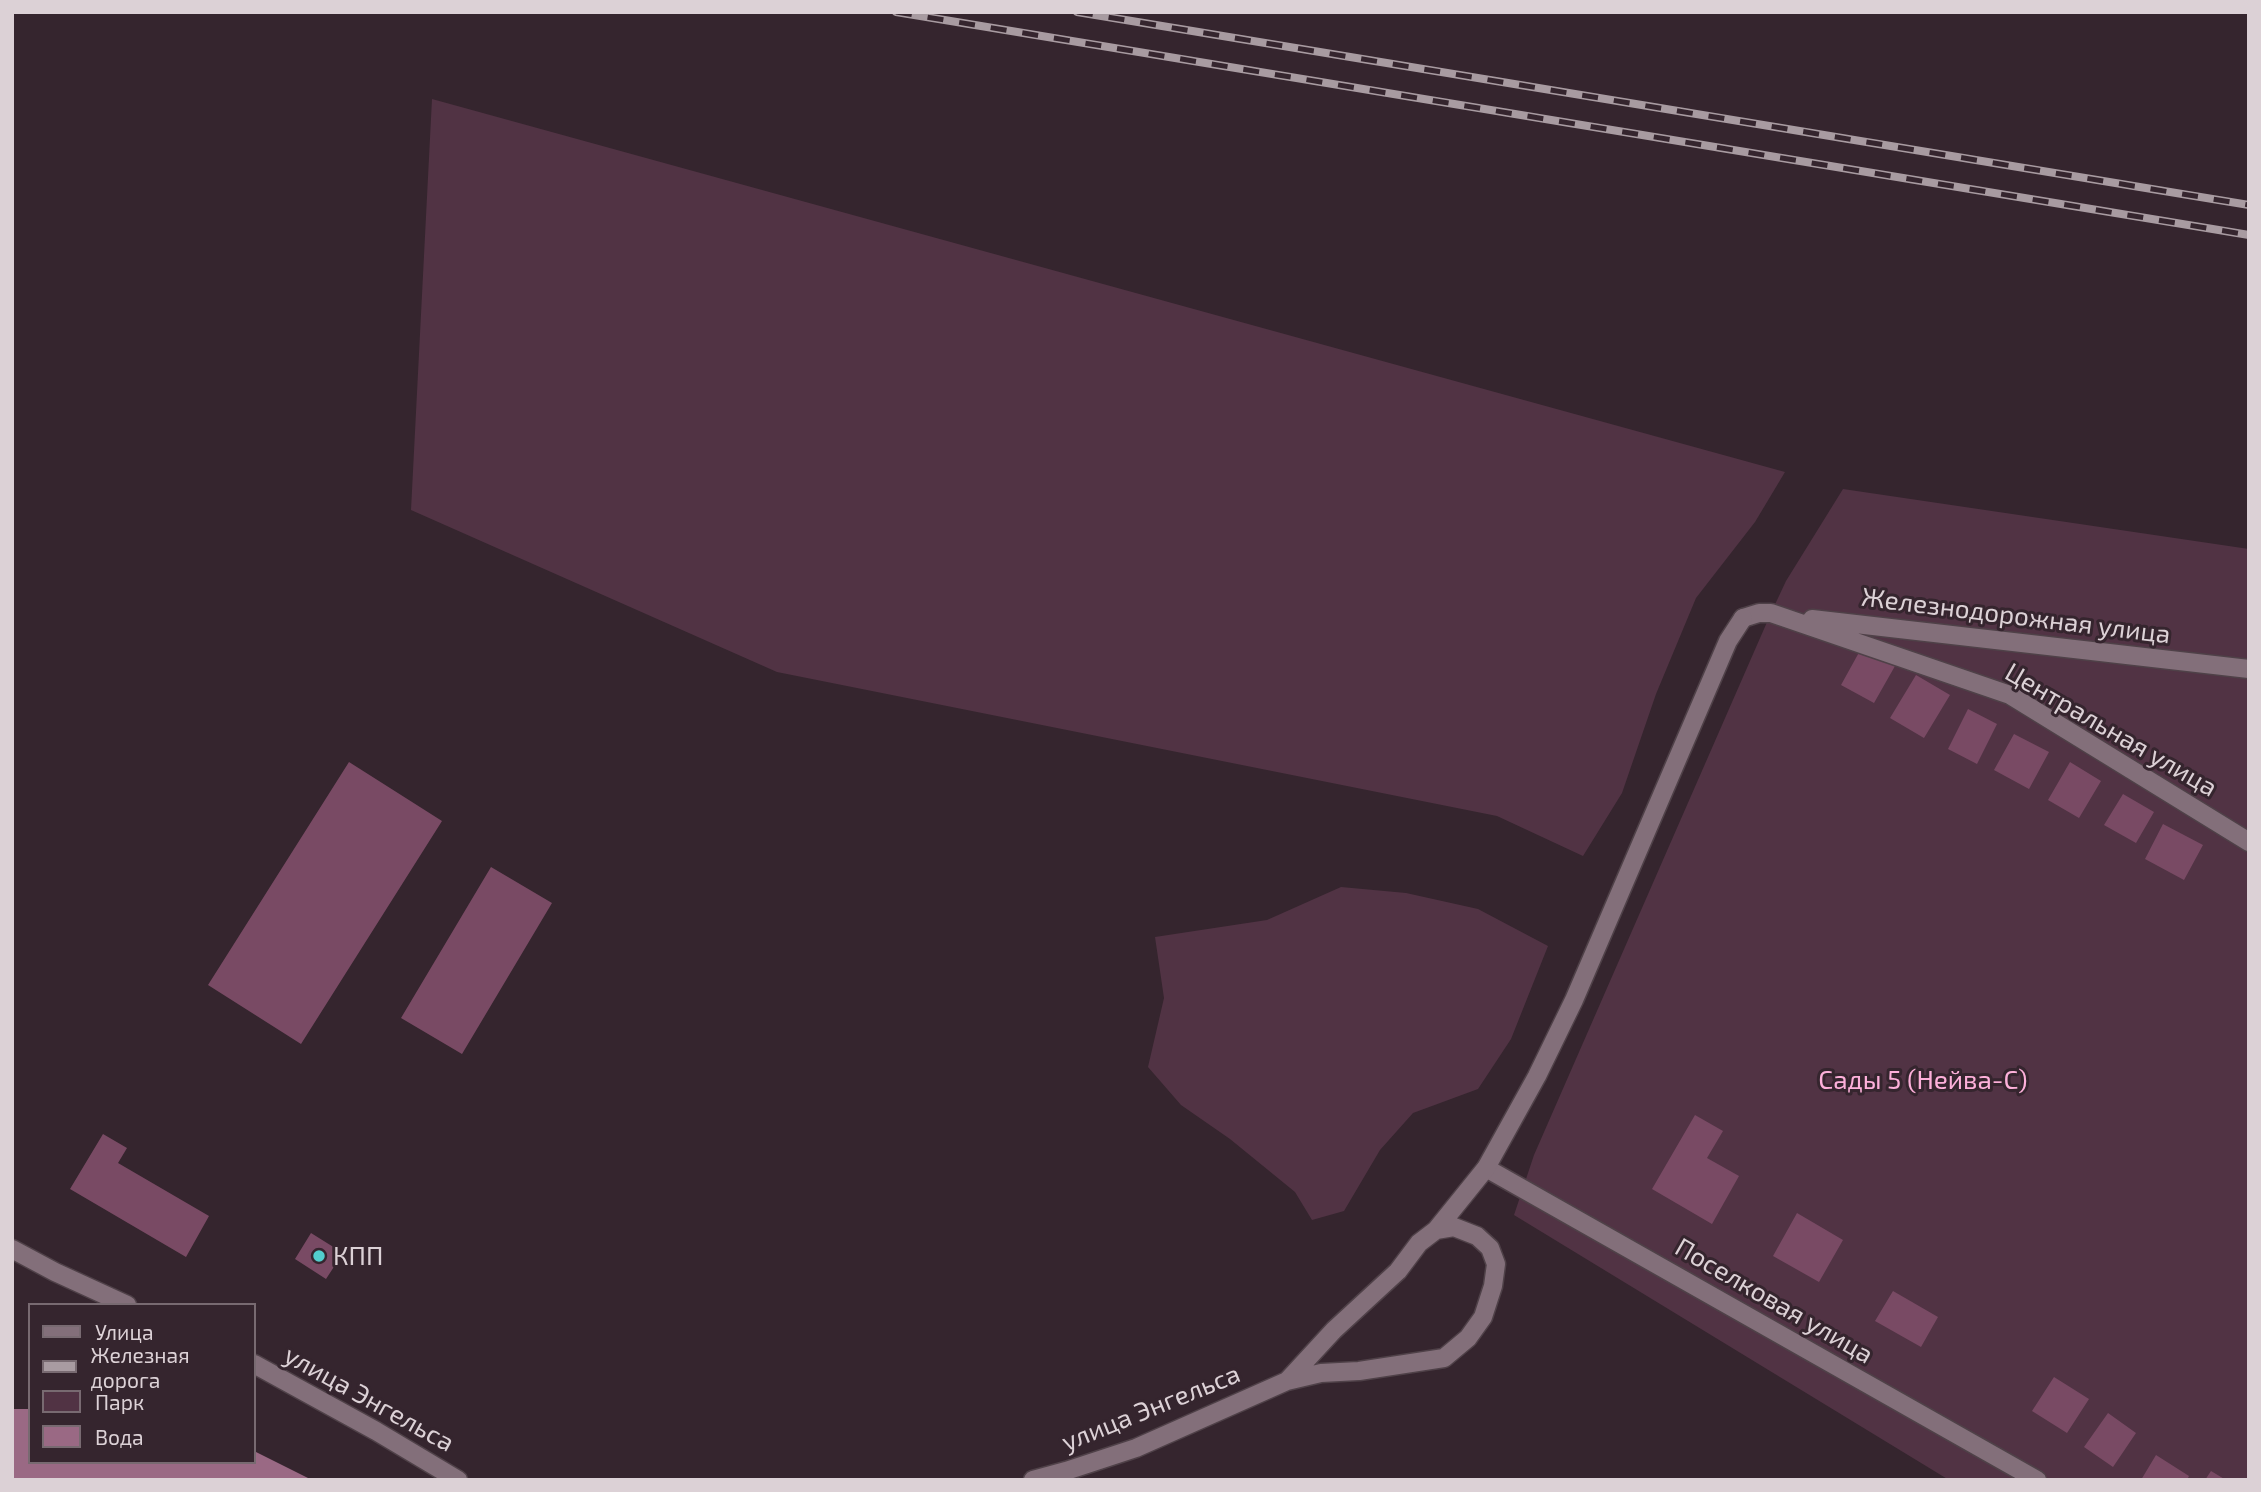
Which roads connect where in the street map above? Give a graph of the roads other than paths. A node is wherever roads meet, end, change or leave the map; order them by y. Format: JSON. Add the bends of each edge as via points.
{"nodes":[{"id":1,"x":1777,"y":615,"type":"junction"},
{"id":2,"x":2249,"y":669,"type":"edge"},
{"id":3,"x":2249,"y":842,"type":"edge"},
{"id":4,"x":1486,"y":1168,"type":"junction"},
{"id":5,"x":1436,"y":1230,"type":"junction"},
{"id":6,"x":12,"y":1248,"type":"edge"},
{"id":7,"x":123,"y":1303,"type":"edge"},
{"id":8,"x":256,"y":1365,"type":"edge"},
{"id":9,"x":1287,"y":1381,"type":"junction"},
{"id":10,"x":458,"y":1480,"type":"edge"},
{"id":11,"x":1033,"y":1480,"type":"edge"},
{"id":12,"x":2037,"y":1480,"type":"edge"}],
"edges":[{"from":1,"to":2,"type":"street","name":"Железнодорожная улица"},
{"from":1,"to":3,"type":"street","name":"Центральная улица","via":[[2010,695]]},
{"from":1,"to":4,"type":"street","name":"Центральная улица","via":[[1759,613],[1743,618],[1728,641],[1574,1000]]},
{"from":4,"to":5,"type":"street"},
{"from":4,"to":12,"type":"street","name":"Поселковая улица"},
{"from":5,"to":9,"type":"street","name":"улица Энгельса"},
{"from":5,"to":9,"type":"street","name":"улица Энгельса","via":[[1454,1227],[1477,1236],[1490,1248],[1496,1264],[1483,1317],[1468,1338],[1444,1358]]},
{"from":6,"to":7,"type":"street"},
{"from":8,"to":10,"type":"street","name":"улица Энгельса"},
{"from":9,"to":11,"type":"street","name":"улица Энгельса","via":[[1136,1448]]}]}
